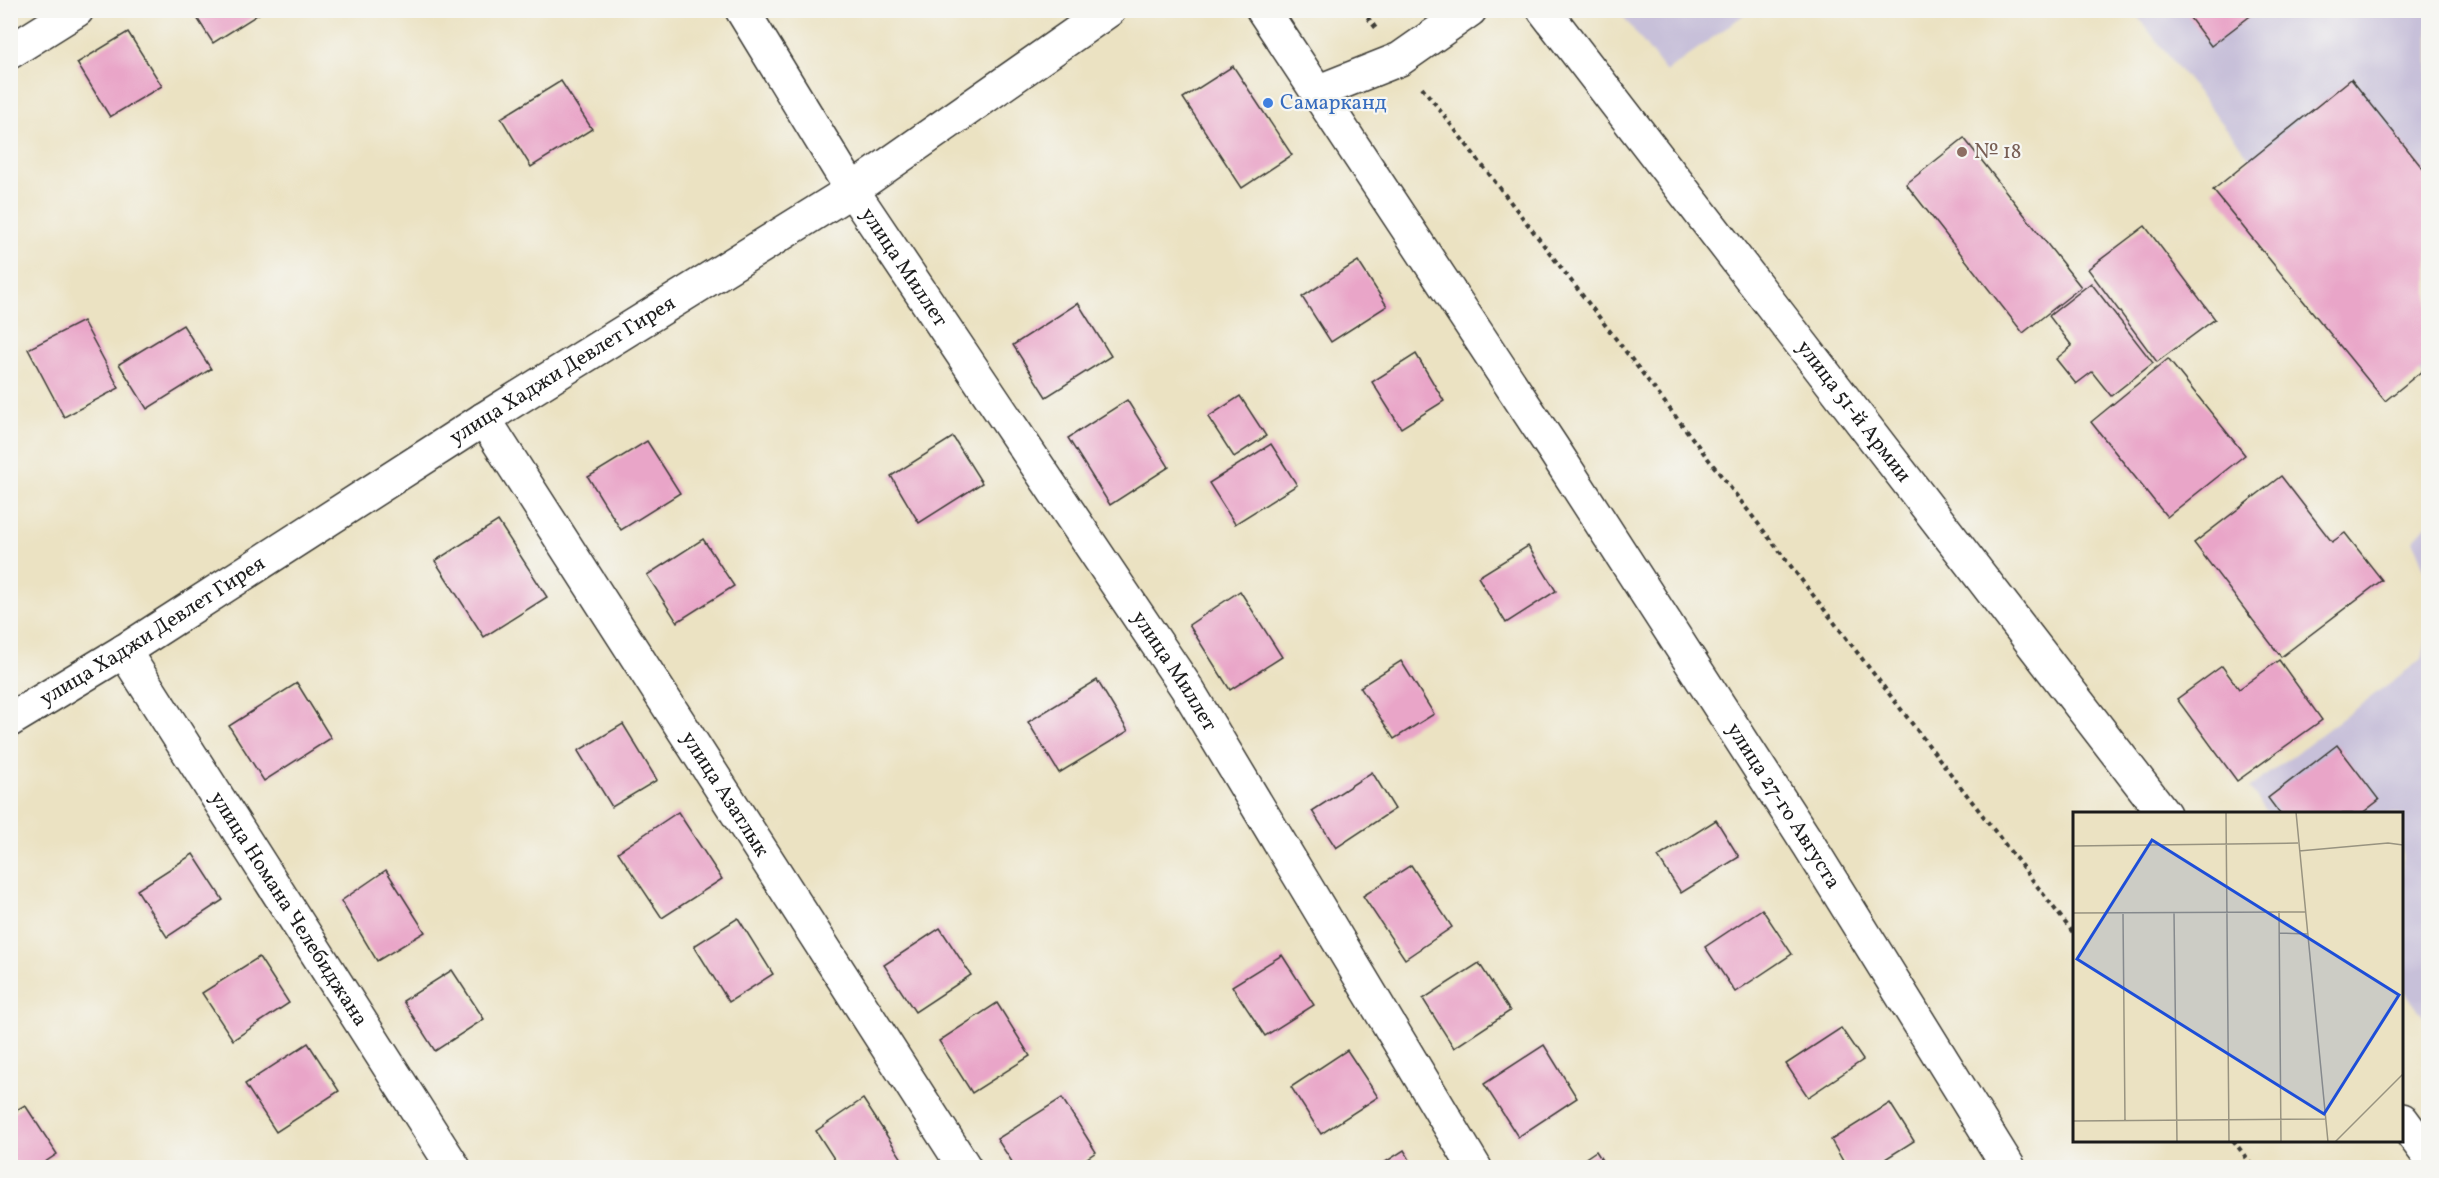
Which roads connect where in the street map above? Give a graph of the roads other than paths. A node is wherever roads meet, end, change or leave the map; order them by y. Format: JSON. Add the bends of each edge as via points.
{"nodes":[{"id":1,"x":77,"y":10,"type":"edge"},
{"id":2,"x":742,"y":10,"type":"edge"},
{"id":3,"x":1109,"y":10,"type":"edge"},
{"id":4,"x":1263,"y":10,"type":"edge"},
{"id":5,"x":1470,"y":10,"type":"edge"},
{"id":6,"x":1544,"y":10,"type":"edge"},
{"id":7,"x":10,"y":52,"type":"edge"},
{"id":8,"x":1317,"y":92,"type":"junction"},
{"id":9,"x":852,"y":190,"type":"junction"},
{"id":10,"x":484,"y":419,"type":"junction"},
{"id":11,"x":124,"y":651,"type":"junction"},
{"id":12,"x":10,"y":720,"type":"edge"},
{"id":13,"x":2163,"y":812,"type":"edge"},
{"id":14,"x":2403,"y":1121,"type":"edge"},
{"id":15,"x":2428,"y":1155,"type":"edge"},
{"id":16,"x":454,"y":1167,"type":"edge"},
{"id":17,"x":965,"y":1167,"type":"edge"},
{"id":18,"x":1475,"y":1167,"type":"edge"},
{"id":19,"x":2009,"y":1167,"type":"edge"}],
"edges":[{"from":1,"to":7,"type":"street"},
{"from":2,"to":9,"type":"street","name":"улица Миллет"},
{"from":3,"to":9,"type":"street","name":"улица Хаджи Девлет Гирея"},
{"from":4,"to":8,"type":"street","name":"улица 27-го Августа"},
{"from":5,"to":8,"type":"street","via":[[1400,59]]},
{"from":6,"to":13,"type":"street","name":"улица 51-й Армии"},
{"from":8,"to":19,"type":"street","name":"улица 27-го Августа","via":[[1809,845]]},
{"from":9,"to":10,"type":"street","name":"улица Хаджи Девлет Гирея"},
{"from":9,"to":18,"type":"street","name":"улица Миллет","via":[[1186,687]]},
{"from":10,"to":11,"type":"street","name":"улица Хаджи Девлет Гирея"},
{"from":10,"to":17,"type":"street","name":"улица Азатлык"},
{"from":11,"to":12,"type":"street","name":"улица Хаджи Девлет Гирея"},
{"from":11,"to":16,"type":"street","name":"улица Номана Челебиджана"},
{"from":14,"to":15,"type":"street"}]}
